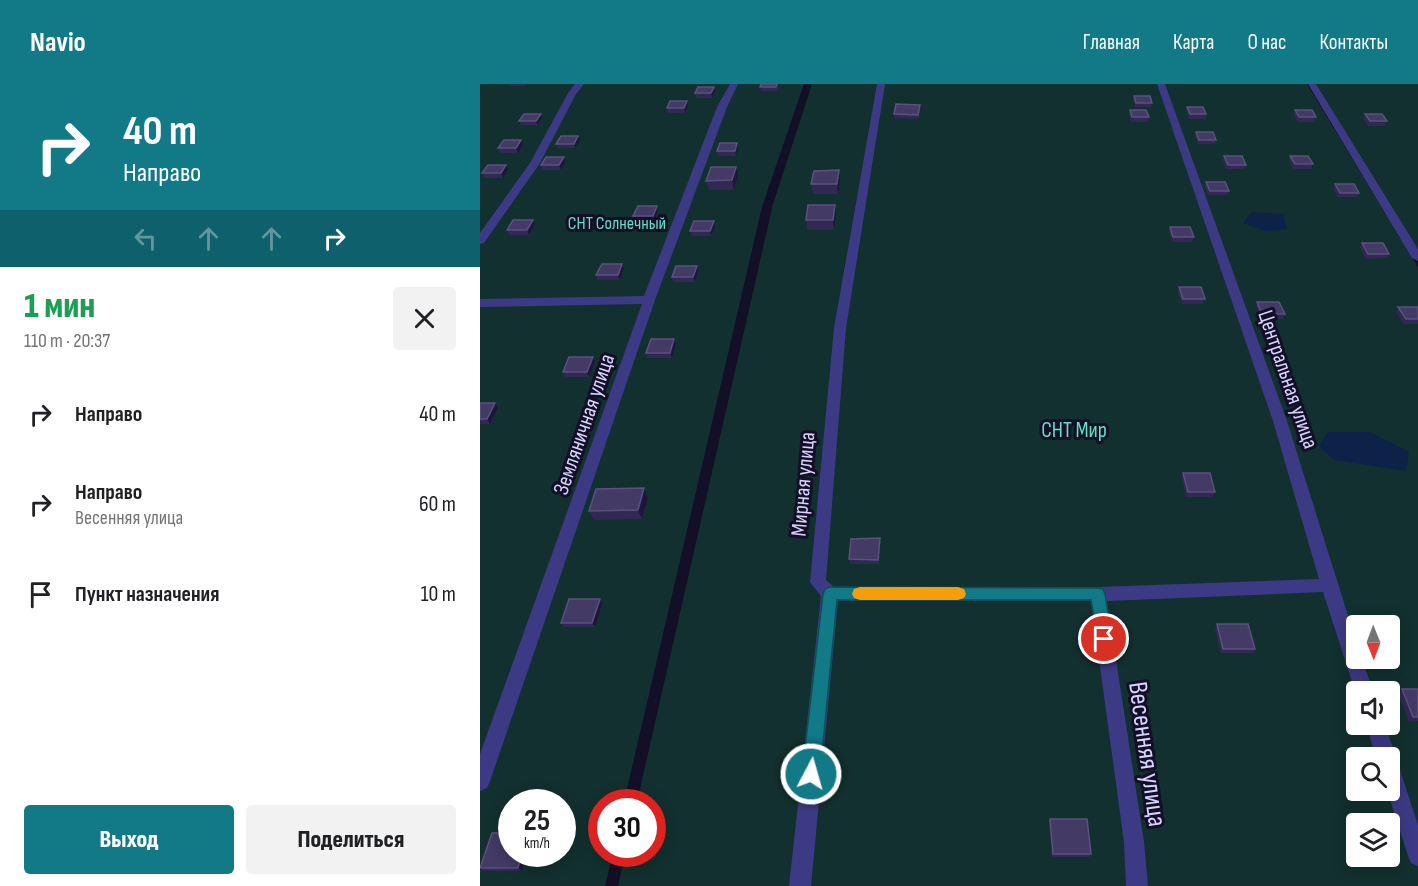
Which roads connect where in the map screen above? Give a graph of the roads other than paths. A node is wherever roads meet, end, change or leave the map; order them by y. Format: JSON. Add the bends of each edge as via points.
{"nodes":[{"id":1,"x":580,"y":84,"type":"edge"},
{"id":2,"x":734,"y":84,"type":"edge"},
{"id":3,"x":881,"y":84,"type":"edge"},
{"id":4,"x":1161,"y":84,"type":"edge"},
{"id":5,"x":1312,"y":84,"type":"edge"},
{"id":6,"x":480,"y":242,"type":"edge"},
{"id":7,"x":1418,"y":258,"type":"edge"},
{"id":8,"x":649,"y":300,"type":"junction"},
{"id":9,"x":480,"y":303,"type":"edge"},
{"id":10,"x":1329,"y":585,"type":"junction"},
{"id":11,"x":830,"y":594,"type":"junction"},
{"id":12,"x":1098,"y":594,"type":"junction"},
{"id":13,"x":1360,"y":681,"type":"edge"},
{"id":14,"x":480,"y":782,"type":"edge"},
{"id":15,"x":1400,"y":801,"type":"edge"},
{"id":16,"x":1418,"y":856,"type":"edge"},
{"id":17,"x":800,"y":886,"type":"edge"},
{"id":18,"x":1137,"y":886,"type":"edge"}],
"edges":[{"from":1,"to":6,"type":"street","via":[[535,163]]},
{"from":2,"to":8,"type":"street","name":"Земляничная улица","via":[[722,106]]},
{"from":3,"to":11,"type":"street","name":"Мирная улица","via":[[840,328],[818,582]]},
{"from":4,"to":10,"type":"street","name":"Центральная улица","via":[[1280,421]]},
{"from":5,"to":7,"type":"street"},
{"from":8,"to":9,"type":"street"},
{"from":8,"to":14,"type":"street","name":"Земляничная улица"},
{"from":10,"to":12,"type":"street"},
{"from":10,"to":13,"type":"street","name":"Центральная улица"},
{"from":11,"to":12,"type":"street"},
{"from":11,"to":17,"type":"street","name":"Мирная улица"},
{"from":12,"to":18,"type":"street","name":"Весенняя улица"},
{"from":15,"to":16,"type":"street"}]}
